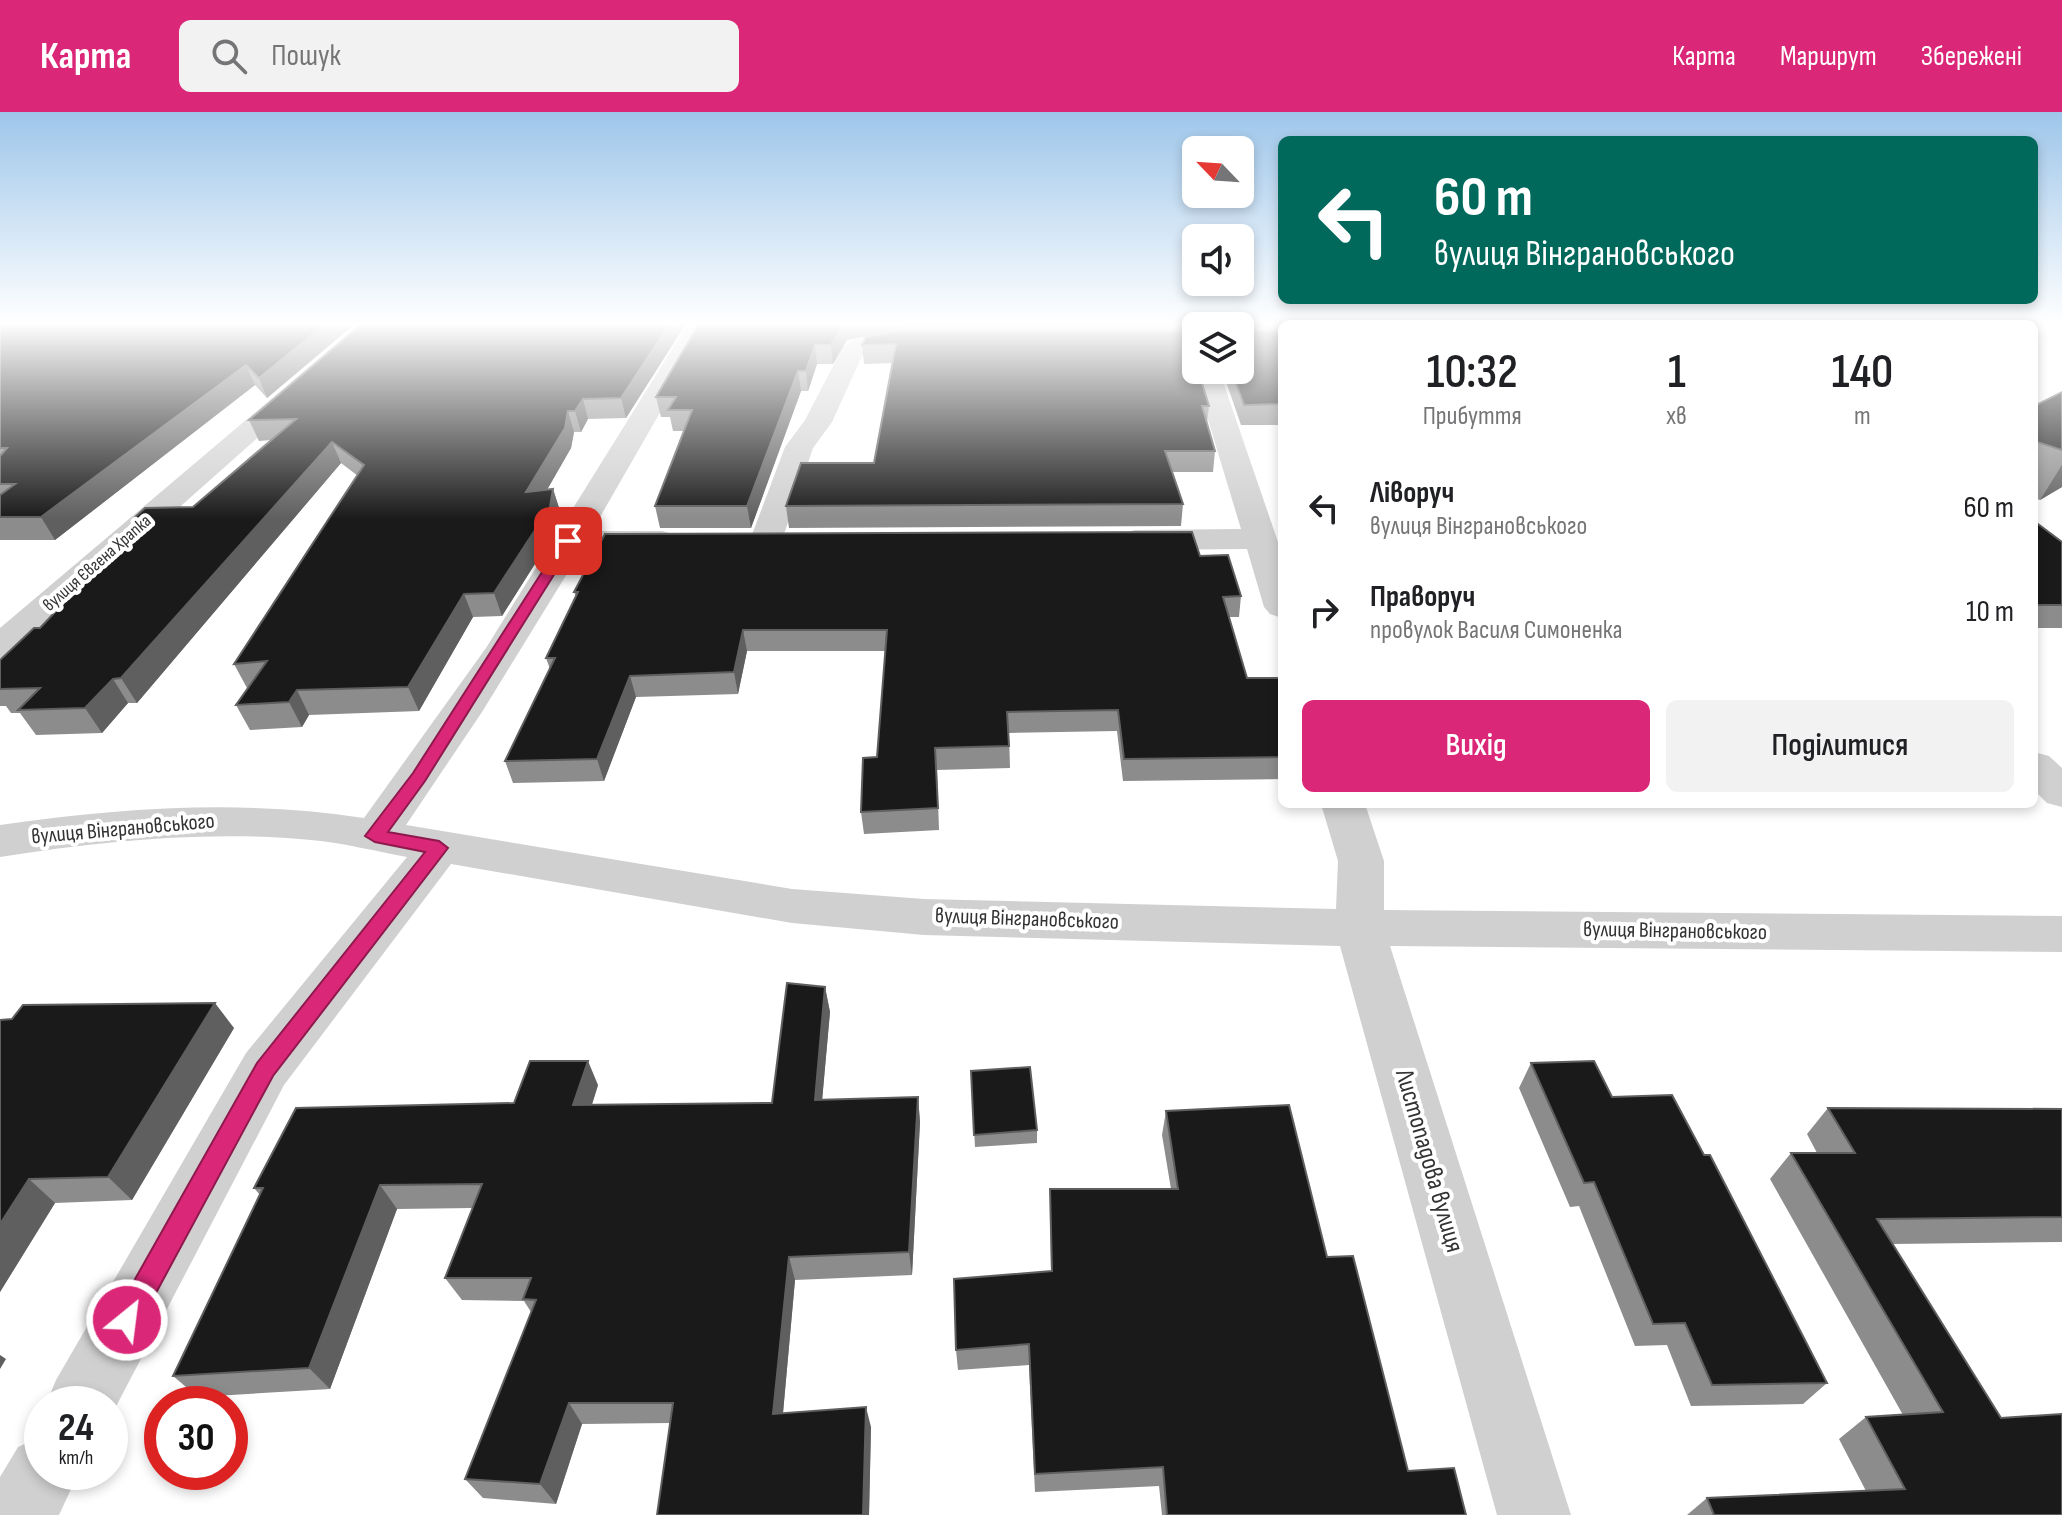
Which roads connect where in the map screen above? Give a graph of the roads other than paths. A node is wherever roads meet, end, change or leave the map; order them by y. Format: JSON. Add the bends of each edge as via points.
{"nodes":[{"id":1,"x":301,"y":387,"type":"edge"},
{"id":2,"x":661,"y":387,"type":"edge"},
{"id":3,"x":835,"y":387,"type":"edge"},
{"id":4,"x":1212,"y":387,"type":"edge"},
{"id":5,"x":1261,"y":539,"type":"junction"},
{"id":6,"x":767,"y":540,"type":"edge"},
{"id":7,"x":1101,"y":540,"type":"edge"},
{"id":8,"x":568,"y":541,"type":"junction"},
{"id":9,"x":690,"y":541,"type":"edge"},
{"id":10,"x":1278,"y":594,"type":"edge"},
{"id":11,"x":0,"y":647,"type":"edge"},
{"id":12,"x":2038,"y":769,"type":"edge"},
{"id":13,"x":2062,"y":793,"type":"edge"},
{"id":14,"x":1344,"y":808,"type":"edge"},
{"id":15,"x":375,"y":836,"type":"junction"},
{"id":16,"x":0,"y":841,"type":"edge"},
{"id":17,"x":439,"y":848,"type":"junction"},
{"id":18,"x":1360,"y":928,"type":"junction"},
{"id":19,"x":2062,"y":934,"type":"edge"},
{"id":20,"x":90,"y":1386,"type":"edge"},
{"id":21,"x":33,"y":1490,"type":"edge"},
{"id":22,"x":19,"y":1515,"type":"edge"},
{"id":23,"x":1534,"y":1515,"type":"edge"}],
"edges":[{"from":1,"to":11,"type":"street","name":"вулиця Євгена Храпка"},
{"from":2,"to":8,"type":"street"},
{"from":3,"to":6,"type":"street","via":[[799,447]]},
{"from":4,"to":5,"type":"street"},
{"from":5,"to":7,"type":"street"},
{"from":5,"to":10,"type":"street"},
{"from":8,"to":9,"type":"street"},
{"from":8,"to":15,"type":"street","via":[[419,777]]},
{"from":12,"to":13,"type":"street"},
{"from":14,"to":18,"type":"street","name":"Листопадова вулиця","via":[[1361,861]]},
{"from":15,"to":16,"type":"street","name":"вулиця Вінграновського","via":[[312,825],[226,821],[164,822]]},
{"from":15,"to":17,"type":"street","name":"вулиця Вінграновського"},
{"from":17,"to":18,"type":"street","name":"вулиця Вінграновського","via":[[792,906],[924,917]]},
{"from":17,"to":20,"type":"street","via":[[265,1069]]},
{"from":18,"to":19,"type":"street","name":"вулиця Вінграновського"},
{"from":18,"to":23,"type":"street","name":"Листопадова вулиця"},
{"from":21,"to":22,"type":"street"}]}
